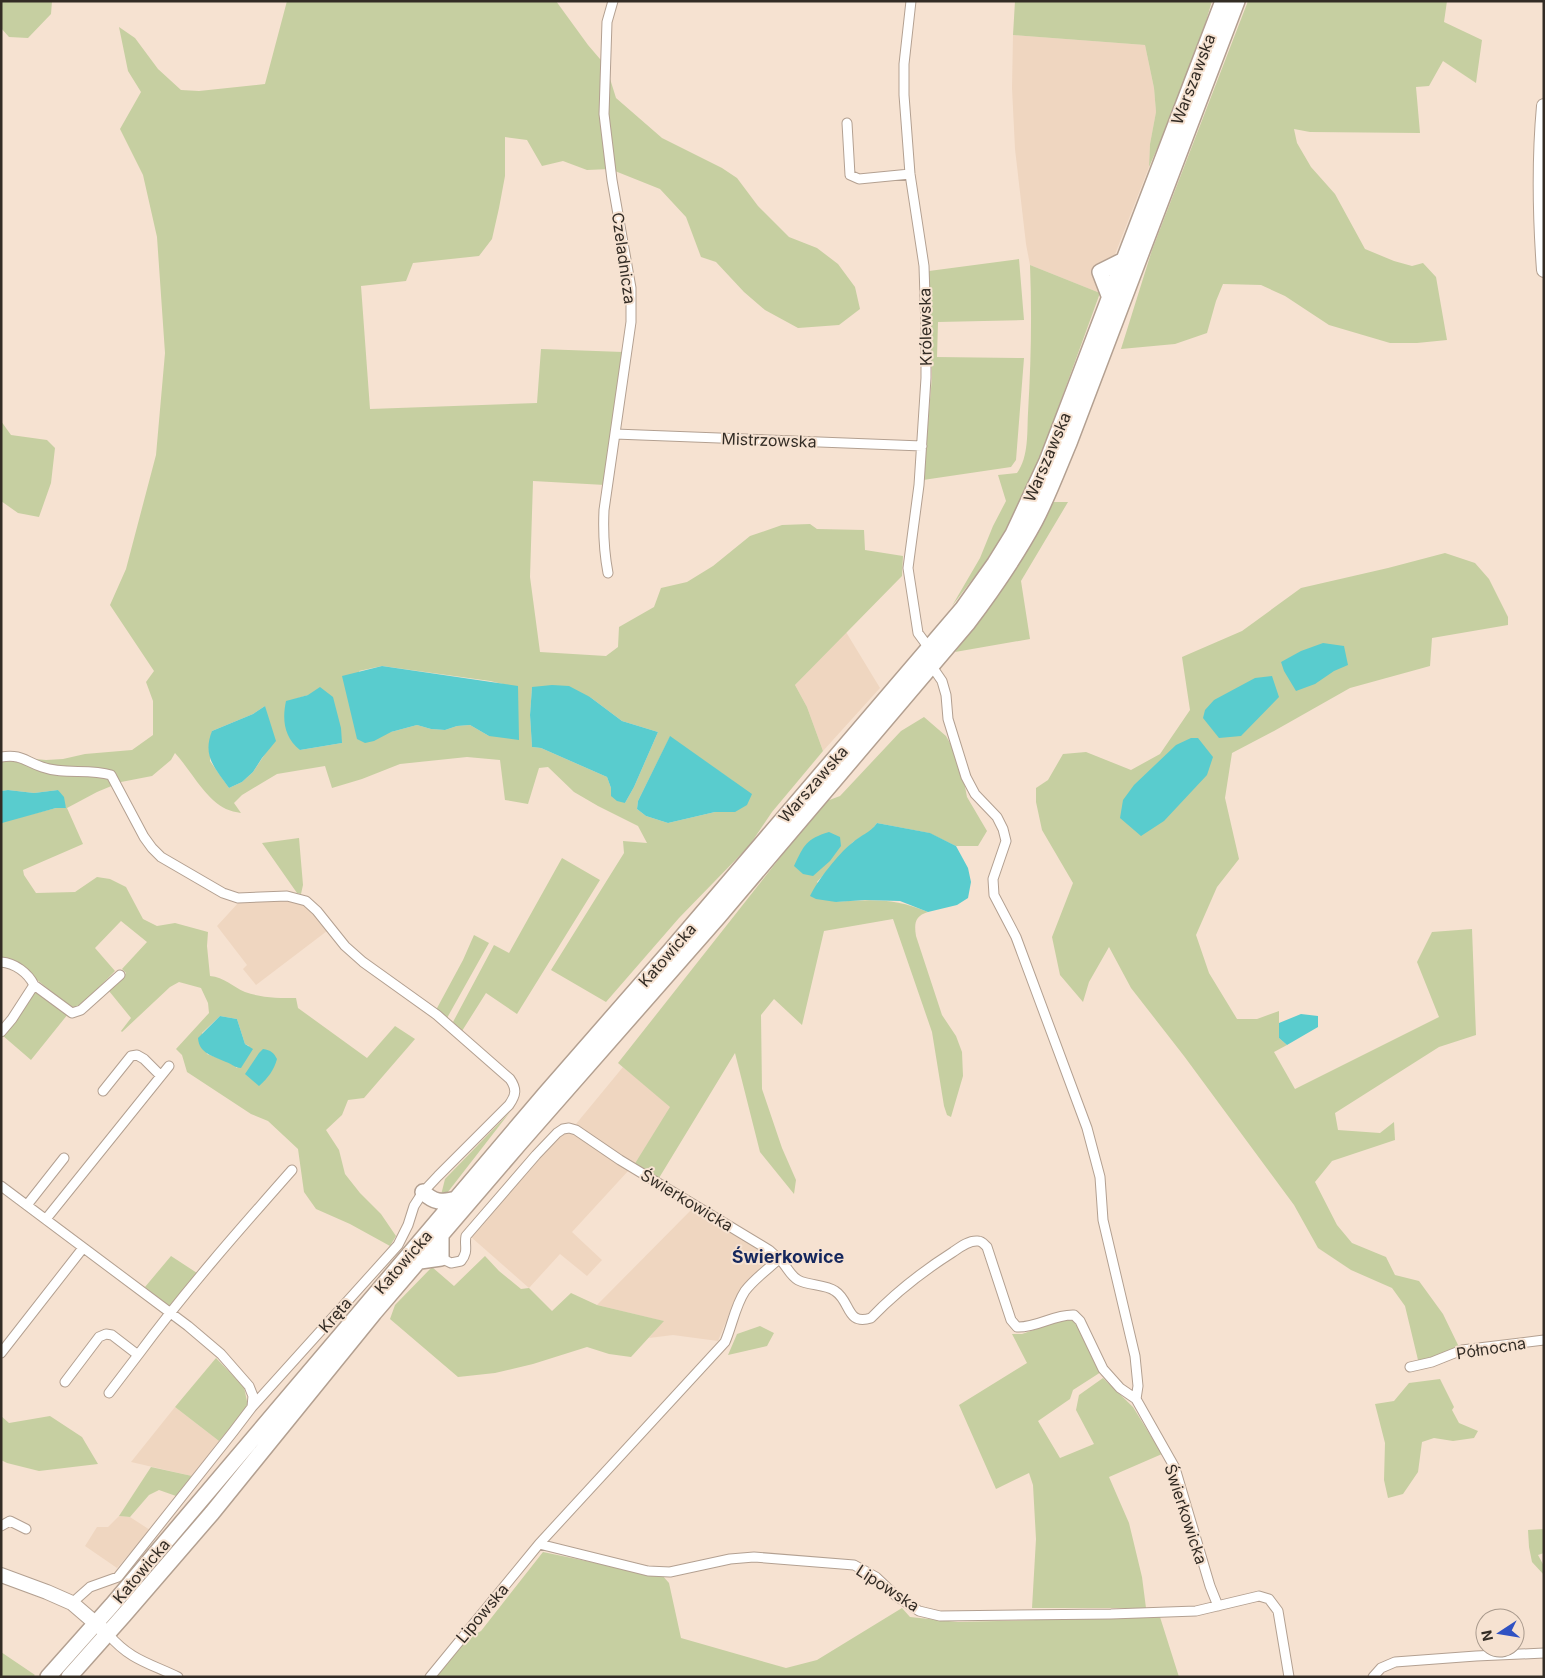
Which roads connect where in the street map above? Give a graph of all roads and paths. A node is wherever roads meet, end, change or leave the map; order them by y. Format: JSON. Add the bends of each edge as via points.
{"nodes":[{"id":1,"x":613,"y":1,"type":"edge"},
{"id":2,"x":911,"y":1,"type":"edge"},
{"id":3,"x":1223,"y":1,"type":"edge"},
{"id":4,"x":1237,"y":1,"type":"edge"},
{"id":5,"x":1544,"y":106,"type":"edge"},
{"id":6,"x":847,"y":123,"type":"dead end"},
{"id":7,"x":910,"y":174,"type":"junction"},
{"id":8,"x":1544,"y":270,"type":"edge"},
{"id":9,"x":615,"y":434,"type":"junction"},
{"id":10,"x":922,"y":446,"type":"junction"},
{"id":11,"x":608,"y":573,"type":"dead end"},
{"id":12,"x":929,"y":648,"type":"junction"},
{"id":13,"x":931,"y":665,"type":"junction"},
{"id":14,"x":1,"y":757,"type":"edge"},
{"id":15,"x":758,"y":847,"type":"joint"},
{"id":16,"x":775,"y":849,"type":"joint"},
{"id":17,"x":1,"y":962,"type":"edge"},
{"id":18,"x":120,"y":975,"type":"dead end"},
{"id":19,"x":34,"y":984,"type":"junction"},
{"id":20,"x":1,"y":1032,"type":"edge"},
{"id":21,"x":169,"y":1066,"type":"dead end"},
{"id":22,"x":161,"y":1076,"type":"junction"},
{"id":23,"x":103,"y":1091,"type":"dead end"},
{"id":24,"x":64,"y":1158,"type":"dead end"},
{"id":25,"x":292,"y":1170,"type":"dead end"},
{"id":26,"x":1,"y":1186,"type":"edge"},
{"id":27,"x":423,"y":1192,"type":"junction"},
{"id":28,"x":457,"y":1199,"type":"junction"},
{"id":29,"x":27,"y":1205,"type":"junction"},
{"id":30,"x":46,"y":1219,"type":"junction"},
{"id":31,"x":441,"y":1236,"type":"junction"},
{"id":32,"x":83,"y":1248,"type":"junction"},
{"id":33,"x":441,"y":1258,"type":"junction"},
{"id":34,"x":779,"y":1259,"type":"junction"},
{"id":35,"x":420,"y":1261,"type":"junction"},
{"id":36,"x":169,"y":1313,"type":"junction"},
{"id":37,"x":1544,"y":1340,"type":"edge"},
{"id":38,"x":1,"y":1353,"type":"edge"},
{"id":39,"x":138,"y":1355,"type":"junction"},
{"id":40,"x":1410,"y":1367,"type":"dead end"},
{"id":41,"x":65,"y":1382,"type":"dead end"},
{"id":42,"x":109,"y":1393,"type":"dead end"},
{"id":43,"x":1136,"y":1399,"type":"junction"},
{"id":44,"x":252,"y":1407,"type":"junction"},
{"id":45,"x":1,"y":1526,"type":"edge"},
{"id":46,"x":26,"y":1529,"type":"dead end"},
{"id":47,"x":539,"y":1544,"type":"junction"},
{"id":48,"x":1,"y":1575,"type":"edge"},
{"id":49,"x":72,"y":1603,"type":"junction"},
{"id":50,"x":1218,"y":1606,"type":"junction"},
{"id":51,"x":96,"y":1623,"type":"junction"},
{"id":52,"x":108,"y":1634,"type":"junction"},
{"id":53,"x":1544,"y":1654,"type":"edge"},
{"id":54,"x":48,"y":1677,"type":"edge"},
{"id":55,"x":69,"y":1677,"type":"edge"},
{"id":56,"x":178,"y":1677,"type":"edge"},
{"id":57,"x":430,"y":1677,"type":"edge"},
{"id":58,"x":1289,"y":1677,"type":"edge"},
{"id":59,"x":1373,"y":1677,"type":"edge"}],
"edges":[{"from":1,"to":9,"type":"street","name":"Czeladnicza","via":[[607,22],[604,114],[631,288],[632,322]]},
{"from":2,"to":7,"type":"street","name":"Królewska","via":[[904,64]]},
{"from":3,"to":12,"type":"main road","name":"Warszawska","via":[[1124,260],[1100,272],[1110,298],[1027,506],[995,563]]},
{"from":4,"to":13,"type":"main road","name":"Warszawska","via":[[1049,491],[1021,546],[993,589]]},
{"from":5,"to":8,"type":"street","via":[[1540,181]]},
{"from":6,"to":7,"type":"street","via":[[850,175],[859,179]]},
{"from":7,"to":10,"type":"street","name":"Królewska","via":[[924,266],[926,378]]},
{"from":9,"to":10,"type":"street","name":"Mistrzowska"},
{"from":9,"to":11,"type":"street","name":"Czeladnicza","via":[[603,529]]},
{"from":10,"to":12,"type":"street","name":"Królewska","via":[[908,568],[918,633]]},
{"from":12,"to":15,"type":"main road","name":"Warszawska"},
{"from":13,"to":16,"type":"main road","name":"Warszawska"},
{"from":13,"to":43,"type":"street","via":[[942,681],[948,719],[966,777],[975,794],[997,817],[1003,829],[1006,842],[993,880],[994,895],[1016,937],[1087,1128],[1100,1177],[1103,1220],[1135,1356]]},
{"from":14,"to":27,"type":"street","via":[[19,756],[42,767],[111,775],[144,837],[161,857],[223,893],[238,898],[288,896],[306,901],[351,952],[437,1015],[510,1079],[516,1092],[510,1105]]},
{"from":15,"to":28,"type":"main road","name":"Katowicka"},
{"from":16,"to":31,"type":"main road","name":"Katowicka"},
{"from":17,"to":19,"type":"street","via":[[18,968]]},
{"from":18,"to":19,"type":"street","via":[[81,1010],[72,1013]]},
{"from":19,"to":20,"type":"street"},
{"from":21,"to":22,"type":"street"},
{"from":22,"to":23,"type":"street","via":[[136,1054]]},
{"from":22,"to":30,"type":"street"},
{"from":24,"to":29,"type":"street"},
{"from":25,"to":36,"type":"street"},
{"from":26,"to":29,"type":"street"},
{"from":27,"to":28,"type":"main road","via":[[438,1202]]},
{"from":27,"to":44,"type":"street","name":"Kręta","via":[[398,1245]]},
{"from":28,"to":51,"type":"main road","name":"Katowicka"},
{"from":29,"to":30,"type":"street"},
{"from":30,"to":32,"type":"street"},
{"from":31,"to":33,"type":"main road"},
{"from":31,"to":35,"type":"main road","name":"Katowicka"},
{"from":32,"to":36,"type":"street"},
{"from":32,"to":38,"type":"street"},
{"from":33,"to":34,"type":"street","name":"Świerkowicka","via":[[451,1263],[461,1261],[467,1251],[466,1236],[557,1132],[569,1128],[760,1244]]},
{"from":33,"to":35,"type":"main road"},
{"from":34,"to":43,"type":"street","name":"Świerkowicka","via":[[799,1280],[835,1290],[851,1314],[862,1320],[871,1318],[912,1280],[939,1261],[968,1243],[982,1242],[988,1247],[1010,1320],[1017,1327],[1025,1328],[1074,1315],[1106,1372],[1120,1388]]},
{"from":34,"to":47,"type":"street","via":[[745,1292],[725,1342]]},
{"from":35,"to":52,"type":"main road","name":"Katowicka"},
{"from":36,"to":39,"type":"street"},
{"from":36,"to":44,"type":"street","via":[[220,1354],[249,1386],[253,1396]]},
{"from":37,"to":40,"type":"street","name":"Północna","via":[[1462,1350]]},
{"from":39,"to":41,"type":"street","via":[[106,1334],[99,1337]]},
{"from":39,"to":42,"type":"street"},
{"from":43,"to":50,"type":"street","name":"Świerkowicka","via":[[1175,1468]]},
{"from":44,"to":49,"type":"street","name":"Kręta","via":[[118,1576],[90,1587]]},
{"from":45,"to":46,"type":"street","via":[[10,1521]]},
{"from":47,"to":50,"type":"street","name":"Lipowska","via":[[648,1571],[670,1572],[754,1557],[854,1565],[876,1577],[919,1611],[940,1616],[1196,1611]]},
{"from":47,"to":57,"type":"street","name":"Lipowska"},
{"from":48,"to":49,"type":"street"},
{"from":49,"to":51,"type":"street"},
{"from":50,"to":58,"type":"street","name":"Lipowska","via":[[1259,1596],[1268,1599],[1278,1611]]},
{"from":51,"to":52,"type":"street"},
{"from":51,"to":54,"type":"main road","name":"Katowicka"},
{"from":52,"to":55,"type":"main road","name":"Katowicka"},
{"from":52,"to":56,"type":"street","via":[[131,1656]]},
{"from":53,"to":59,"type":"street","via":[[1395,1662],[1381,1668]]}]}
